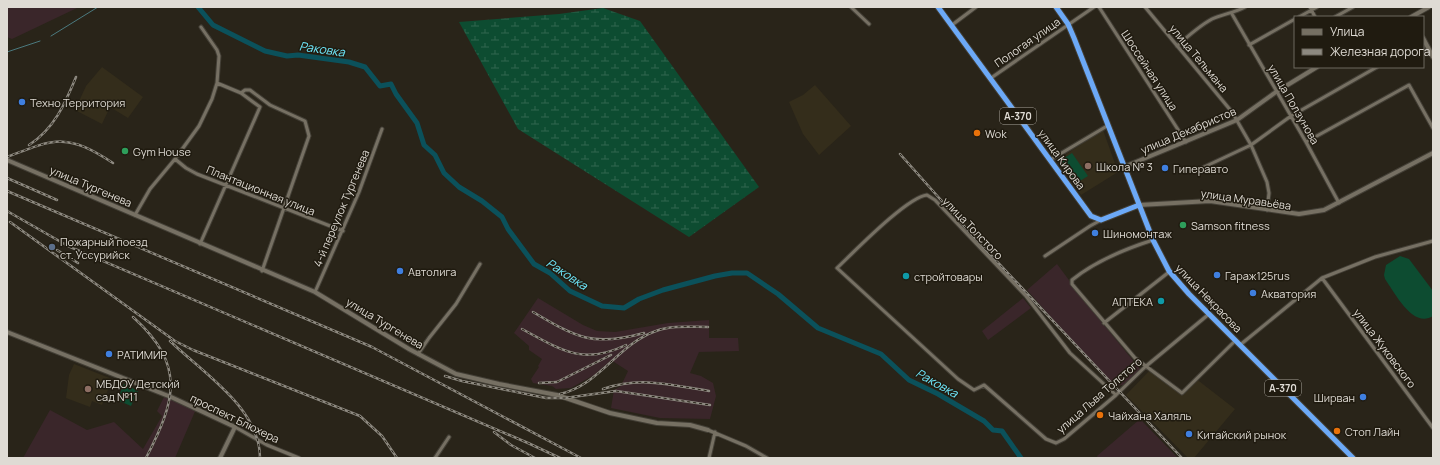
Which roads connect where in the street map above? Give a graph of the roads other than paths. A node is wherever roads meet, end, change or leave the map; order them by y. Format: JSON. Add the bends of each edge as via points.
{"nodes":[{"id":1,"x":851,"y":7,"type":"edge"},
{"id":2,"x":938,"y":7,"type":"edge"},
{"id":3,"x":976,"y":7,"type":"edge"},
{"id":4,"x":1056,"y":7,"type":"edge"},
{"id":5,"x":1094,"y":7,"type":"edge"},
{"id":6,"x":1099,"y":7,"type":"edge"},
{"id":7,"x":1145,"y":7,"type":"edge"},
{"id":8,"x":1245,"y":7,"type":"edge"},
{"id":9,"x":1317,"y":7,"type":"edge"},
{"id":10,"x":1353,"y":7,"type":"edge"},
{"id":11,"x":1429,"y":7,"type":"edge"},
{"id":12,"x":1311,"y":8,"type":"edge"},
{"id":13,"x":1232,"y":14,"type":"junction"},
{"id":14,"x":1300,"y":16,"type":"edge"},
{"id":15,"x":1336,"y":16,"type":"edge"},
{"id":16,"x":1414,"y":16,"type":"edge"},
{"id":17,"x":1294,"y":20,"type":"edge"},
{"id":18,"x":869,"y":24,"type":"dead end"},
{"id":19,"x":1068,"y":24,"type":"junction"},
{"id":20,"x":952,"y":25,"type":"junction"},
{"id":21,"x":201,"y":26,"type":"dead end"},
{"id":22,"x":1424,"y":41,"type":"edge"},
{"id":23,"x":1249,"y":45,"type":"junction"},
{"id":24,"x":1176,"y":46,"type":"junction"},
{"id":25,"x":1433,"y":57,"type":"edge"},
{"id":26,"x":1315,"y":68,"type":"edge"},
{"id":27,"x":1375,"y":68,"type":"edge"},
{"id":28,"x":991,"y":78,"type":"junction"},
{"id":29,"x":217,"y":84,"type":"junction"},
{"id":30,"x":241,"y":92,"type":"junction"},
{"id":31,"x":1276,"y":92,"type":"junction"},
{"id":32,"x":1291,"y":116,"type":"junction"},
{"id":33,"x":1237,"y":120,"type":"junction"},
{"id":34,"x":1108,"y":126,"type":"junction"},
{"id":35,"x":1433,"y":128,"type":"edge"},
{"id":36,"x":382,"y":129,"type":"dead end"},
{"id":37,"x":1186,"y":142,"type":"junction"},
{"id":38,"x":1306,"y":142,"type":"junction"},
{"id":39,"x":1250,"y":145,"type":"junction"},
{"id":40,"x":1433,"y":153,"type":"edge"},
{"id":41,"x":175,"y":159,"type":"junction"},
{"id":42,"x":7,"y":160,"type":"edge"},
{"id":43,"x":1050,"y":160,"type":"junction"},
{"id":44,"x":1124,"y":167,"type":"junction"},
{"id":45,"x":1202,"y":168,"type":"dead end"},
{"id":46,"x":225,"y":185,"type":"junction"},
{"id":47,"x":1339,"y":203,"type":"junction"},
{"id":48,"x":1139,"y":204,"type":"junction"},
{"id":49,"x":284,"y":209,"type":"junction"},
{"id":50,"x":1267,"y":210,"type":"junction"},
{"id":51,"x":135,"y":215,"type":"junction"},
{"id":52,"x":1101,"y":220,"type":"junction"},
{"id":53,"x":343,"y":231,"type":"junction"},
{"id":54,"x":1153,"y":240,"type":"junction"},
{"id":55,"x":1433,"y":241,"type":"edge"},
{"id":56,"x":200,"y":244,"type":"junction"},
{"id":57,"x":1045,"y":256,"type":"dead end"},
{"id":58,"x":480,"y":264,"type":"dead end"},
{"id":59,"x":837,"y":268,"type":"joint"},
{"id":60,"x":262,"y":271,"type":"junction"},
{"id":61,"x":1169,"y":272,"type":"junction"},
{"id":62,"x":1322,"y":278,"type":"junction"},
{"id":63,"x":315,"y":292,"type":"junction"},
{"id":64,"x":1209,"y":314,"type":"junction"},
{"id":65,"x":1104,"y":324,"type":"junction"},
{"id":66,"x":7,"y":332,"type":"edge"},
{"id":67,"x":1236,"y":340,"type":"junction"},
{"id":68,"x":1240,"y":345,"type":"junction"},
{"id":69,"x":418,"y":354,"type":"junction"},
{"id":70,"x":1145,"y":367,"type":"junction"},
{"id":71,"x":1116,"y":395,"type":"junction"},
{"id":72,"x":235,"y":427,"type":"junction"},
{"id":73,"x":1433,"y":428,"type":"edge"},
{"id":74,"x":708,"y":430,"type":"joint"},
{"id":75,"x":715,"y":432,"type":"junction"},
{"id":76,"x":449,"y":437,"type":"dead end"},
{"id":77,"x":220,"y":458,"type":"edge"},
{"id":78,"x":299,"y":458,"type":"edge"},
{"id":79,"x":435,"y":458,"type":"edge"},
{"id":80,"x":709,"y":458,"type":"edge"},
{"id":81,"x":767,"y":458,"type":"edge"},
{"id":82,"x":1353,"y":458,"type":"edge"}],
"edges":[{"from":1,"to":18,"type":"street"},
{"from":2,"to":20,"type":"highway","name":"улица Кирова","number":"А-370"},
{"from":3,"to":20,"type":"street"},
{"from":4,"to":19,"type":"highway","name":"улица Некрасова","number":"А-370"},
{"from":5,"to":19,"type":"street","name":"Пологая улица"},
{"from":6,"to":37,"type":"street","name":"Шоссейная улица"},
{"from":7,"to":24,"type":"street","name":"улица Тельмана"},
{"from":8,"to":13,"type":"street"},
{"from":9,"to":12,"type":"street"},
{"from":10,"to":15,"type":"street"},
{"from":11,"to":16,"type":"street"},
{"from":12,"to":14,"type":"street"},
{"from":13,"to":23,"type":"street","name":"улица Ползунова"},
{"from":13,"to":24,"type":"street","via":[[1223,14],[1199,27]]},
{"from":17,"to":23,"type":"street"},
{"from":19,"to":28,"type":"street","name":"Пологая улица"},
{"from":19,"to":34,"type":"highway","name":"улица Некрасова","number":"А-370"},
{"from":20,"to":28,"type":"highway","name":"улица Кирова","number":"А-370"},
{"from":21,"to":29,"type":"street","via":[[219,56]]},
{"from":22,"to":25,"type":"street"},
{"from":23,"to":31,"type":"street","name":"улица Ползунова"},
{"from":24,"to":33,"type":"street","name":"улица Тельмана"},
{"from":26,"to":31,"type":"street","name":"улица Декабристов"},
{"from":27,"to":32,"type":"street"},
{"from":28,"to":43,"type":"highway","name":"улица Кирова","number":"А-370"},
{"from":29,"to":30,"type":"street"},
{"from":29,"to":41,"type":"street","via":[[207,112]]},
{"from":30,"to":46,"type":"street","via":[[260,107]]},
{"from":30,"to":49,"type":"street","via":[[250,90],[270,104],[306,121],[308,125],[309,136]]},
{"from":31,"to":32,"type":"street","name":"улица Ползунова"},
{"from":31,"to":33,"type":"street","name":"улица Декабристов"},
{"from":32,"to":38,"type":"street","name":"улица Ползунова"},
{"from":32,"to":39,"type":"street"},
{"from":33,"to":37,"type":"street","name":"улица Декабристов"},
{"from":33,"to":39,"type":"street","name":"улица Тельмана"},
{"from":34,"to":43,"type":"street"},
{"from":34,"to":44,"type":"highway","name":"улица Некрасова","number":"А-370"},
{"from":35,"to":38,"type":"street","via":[[1409,84]]},
{"from":36,"to":53,"type":"street","name":"4-й переулок Тургенева"},
{"from":37,"to":44,"type":"street","name":"улица Декабристов"},
{"from":38,"to":47,"type":"street","name":"улица Ползунова"},
{"from":39,"to":45,"type":"street"},
{"from":39,"to":50,"type":"street","name":"улица Тельмана","via":[[1267,182]]},
{"from":40,"to":47,"type":"street","name":"улица Муравьёва"},
{"from":41,"to":46,"type":"street","name":"Плантационная улица","via":[[186,168]]},
{"from":41,"to":51,"type":"street","via":[[150,189]]},
{"from":42,"to":51,"type":"street","name":"улица Тургенева"},
{"from":43,"to":52,"type":"highway","name":"улица Кирова","number":"А-370","via":[[1090,216]]},
{"from":44,"to":48,"type":"highway","name":"улица Некрасова","number":"А-370"},
{"from":46,"to":49,"type":"street","name":"Плантационная улица"},
{"from":46,"to":56,"type":"street"},
{"from":47,"to":50,"type":"street","name":"улица Муравьёва","via":[[1324,210],[1299,214]]},
{"from":48,"to":50,"type":"street","name":"улица Муравьёва","via":[[1210,201]]},
{"from":48,"to":52,"type":"highway"},
{"from":48,"to":54,"type":"highway","name":"улица Некрасова","number":"А-370"},
{"from":49,"to":53,"type":"street","name":"Плантационная улица"},
{"from":49,"to":60,"type":"street"},
{"from":51,"to":56,"type":"street","name":"улица Тургенева"},
{"from":52,"to":57,"type":"street"},
{"from":53,"to":63,"type":"street","name":"4-й переулок Тургенева"},
{"from":54,"to":61,"type":"highway","name":"улица Некрасова","number":"А-370"},
{"from":54,"to":65,"type":"street","via":[[1087,269],[1072,280],[1072,284]]},
{"from":55,"to":62,"type":"street","via":[[1368,260]]},
{"from":56,"to":60,"type":"street","name":"улица Тургенева"},
{"from":58,"to":69,"type":"street","via":[[456,304]]},
{"from":59,"to":71,"type":"street","name":"улица Льва Толстого","via":[[958,379],[974,390],[984,385],[1050,441],[1056,443],[1064,440]]},
{"from":59,"to":71,"type":"street","name":"улица Толстого","via":[[889,220],[919,196],[927,195],[935,200],[1019,287],[1062,343]]},
{"from":60,"to":63,"type":"street","name":"улица Тургенева"},
{"from":61,"to":64,"type":"highway","name":"улица Некрасова","number":"А-370"},
{"from":61,"to":65,"type":"street"},
{"from":62,"to":68,"type":"street"},
{"from":62,"to":73,"type":"street","name":"улица Жуковского"},
{"from":63,"to":69,"type":"street","name":"улица Тургенева"},
{"from":64,"to":67,"type":"highway","name":"улица Некрасова","number":"А-370"},
{"from":64,"to":70,"type":"street","name":"улица Льва Толстого"},
{"from":65,"to":70,"type":"street"},
{"from":66,"to":72,"type":"street","name":"проспект Блюхера","via":[[171,397]]},
{"from":67,"to":68,"type":"highway","name":"улица Некрасова","number":"А-370"},
{"from":67,"to":70,"type":"street","via":[[1183,393]]},
{"from":68,"to":82,"type":"highway","name":"улица Некрасова","number":"А-370"},
{"from":69,"to":74,"type":"street","name":"улица Тургенева","via":[[463,375],[557,395],[610,413]]},
{"from":70,"to":71,"type":"street","name":"улица Льва Толстого"},
{"from":72,"to":77,"type":"street"},
{"from":72,"to":78,"type":"street","name":"проспект Блюхера"},
{"from":74,"to":75,"type":"street","name":"улица Тургенева"},
{"from":75,"to":80,"type":"street"},
{"from":75,"to":81,"type":"street","name":"улица Тургенева"},
{"from":76,"to":79,"type":"street"}]}
